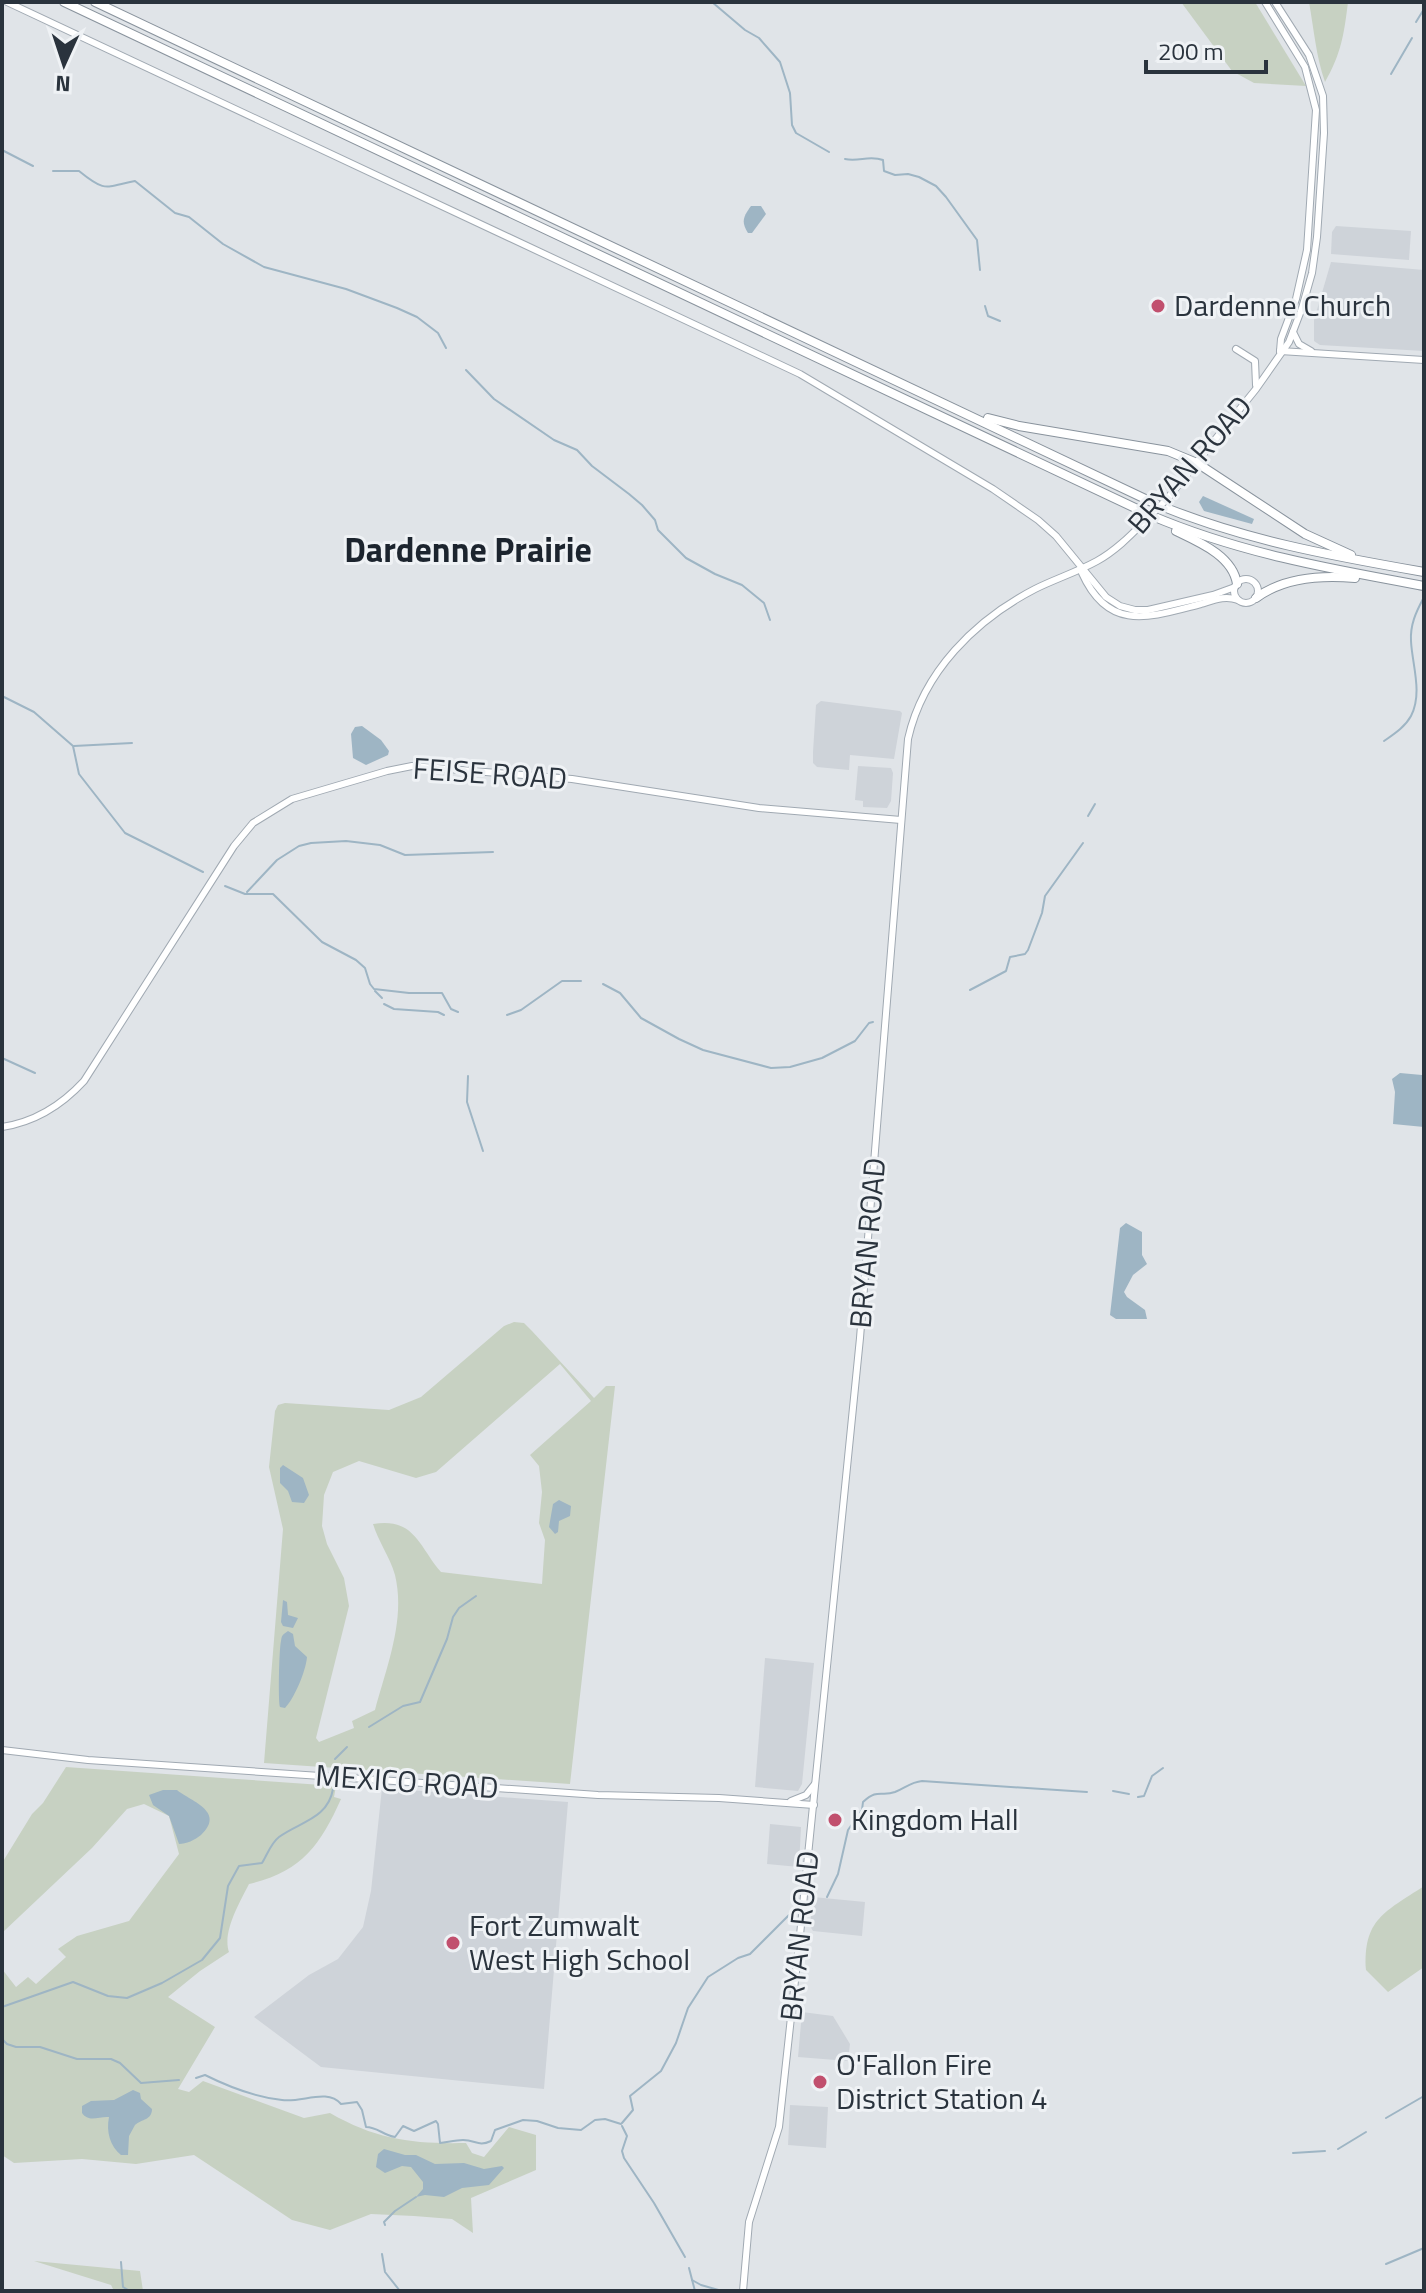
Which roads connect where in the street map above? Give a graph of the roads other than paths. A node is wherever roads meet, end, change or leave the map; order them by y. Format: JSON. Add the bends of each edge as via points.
{"nodes":[{"id":1,"x":7,"y":2,"type":"edge"},
{"id":2,"x":64,"y":2,"type":"edge"},
{"id":3,"x":95,"y":2,"type":"edge"},
{"id":4,"x":1265,"y":2,"type":"edge"},
{"id":5,"x":1275,"y":2,"type":"edge"},
{"id":6,"x":1293,"y":332,"type":"junction"},
{"id":7,"x":1236,"y":349,"type":"dead end"},
{"id":8,"x":1280,"y":351,"type":"junction"},
{"id":9,"x":1318,"y":354,"type":"junction"},
{"id":10,"x":1424,"y":360,"type":"edge"},
{"id":11,"x":1256,"y":389,"type":"junction"},
{"id":12,"x":954,"y":408,"type":"junction"},
{"id":13,"x":1197,"y":463,"type":"junction"},
{"id":14,"x":1129,"y":506,"type":"junction"},
{"id":15,"x":1374,"y":563,"type":"junction"},
{"id":16,"x":1081,"y":569,"type":"junction"},
{"id":17,"x":1424,"y":572,"type":"edge"},
{"id":18,"x":1385,"y":579,"type":"junction"},
{"id":19,"x":1236,"y":585,"type":"junction"},
{"id":20,"x":1424,"y":586,"type":"edge"},
{"id":21,"x":1256,"y":598,"type":"junction"},
{"id":22,"x":1238,"y":600,"type":"junction"},
{"id":23,"x":901,"y":820,"type":"junction"},
{"id":24,"x":2,"y":1127,"type":"edge"},
{"id":25,"x":2,"y":1750,"type":"edge"},
{"id":26,"x":816,"y":1782,"type":"junction"},
{"id":27,"x":788,"y":1803,"type":"junction"},
{"id":28,"x":814,"y":1805,"type":"junction"},
{"id":29,"x":743,"y":2291,"type":"edge"}],
"edges":[{"from":1,"to":16,"type":"main road","via":[[800,374],[1027,512],[1056,536]]},
{"from":2,"to":14,"type":"highway"},
{"from":3,"to":12,"type":"highway"},
{"from":4,"to":8,"type":"main road","via":[[1305,67],[1316,110],[1307,250]]},
{"from":5,"to":6,"type":"main road","name":"BRYAN ROAD","via":[[1315,68],[1324,109],[1315,259]]},
{"from":6,"to":8,"type":"main road","name":"BRYAN ROAD"},
{"from":6,"to":9,"type":"main road","via":[[1299,344]]},
{"from":7,"to":11,"type":"main road","via":[[1255,361]]},
{"from":8,"to":9,"type":"main road"},
{"from":8,"to":11,"type":"main road","name":"BRYAN ROAD"},
{"from":9,"to":10,"type":"main road"},
{"from":11,"to":13,"type":"main road","name":"BRYAN ROAD"},
{"from":12,"to":13,"type":"highway","via":[[1010,425],[1158,448]]},
{"from":12,"to":15,"type":"highway","via":[[1198,520],[1276,544]]},
{"from":13,"to":15,"type":"highway","via":[[1305,534]]},
{"from":13,"to":16,"type":"main road","name":"BRYAN ROAD","bridge":true,"via":[[1115,550]]},
{"from":14,"to":18,"type":"highway","via":[[1247,550]]},
{"from":14,"to":19,"type":"highway","via":[[1210,549],[1231,568]]},
{"from":15,"to":17,"type":"highway"},
{"from":16,"to":19,"type":"main road","via":[[1111,601],[1135,610],[1188,602]]},
{"from":16,"to":22,"type":"main road","via":[[1102,603],[1128,617],[1223,598]]},
{"from":16,"to":23,"type":"main road","name":"BRYAN ROAD","via":[[1014,601],[938,670],[909,733]]},
{"from":18,"to":20,"type":"highway"},
{"from":18,"to":21,"type":"highway","via":[[1311,578],[1277,586]]},
{"from":19,"to":21,"type":"main road","via":[[1245,579],[1254,582]]},
{"from":19,"to":22,"type":"main road"},
{"from":21,"to":22,"type":"main road","via":[[1249,603]]},
{"from":23,"to":24,"type":"main road","name":"FEISE ROAD","via":[[776,810],[587,780],[423,766],[292,799],[253,823],[234,846],[84,1081],[55,1107]]},
{"from":23,"to":26,"type":"main road","name":"BRYAN ROAD","via":[[864,1302]]},
{"from":25,"to":27,"type":"main road","name":"MEXICO ROAD","via":[[598,1795]]},
{"from":26,"to":27,"type":"main road","via":[[806,1795]]},
{"from":26,"to":28,"type":"main road","name":"BRYAN ROAD"},
{"from":27,"to":28,"type":"main road","name":"MEXICO ROAD"},
{"from":28,"to":29,"type":"main road","name":"BRYAN ROAD","via":[[779,2127],[749,2222]]}]}
